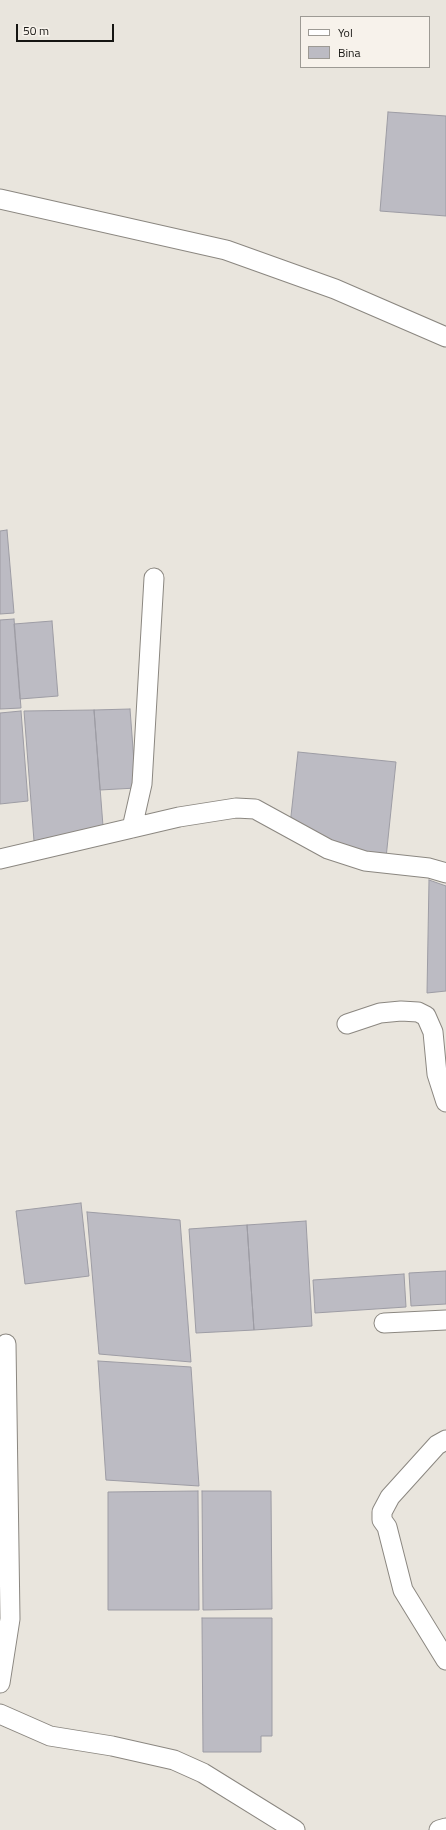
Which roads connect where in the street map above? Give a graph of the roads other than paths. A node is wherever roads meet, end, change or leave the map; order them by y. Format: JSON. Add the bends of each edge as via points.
{"nodes":[{"id":1,"x":0,"y":199,"type":"edge"},
{"id":2,"x":446,"y":337,"type":"edge"},
{"id":3,"x":154,"y":578,"type":"dead end"},
{"id":4,"x":132,"y":828,"type":"junction"},
{"id":5,"x":0,"y":859,"type":"edge"},
{"id":6,"x":446,"y":873,"type":"edge"},
{"id":7,"x":347,"y":1024,"type":"dead end"},
{"id":8,"x":446,"y":1102,"type":"edge"},
{"id":9,"x":446,"y":1320,"type":"edge"},
{"id":10,"x":384,"y":1323,"type":"dead end"},
{"id":11,"x":6,"y":1344,"type":"dead end"},
{"id":12,"x":445,"y":1440,"type":"edge"},
{"id":13,"x":444,"y":1654,"type":"edge"},
{"id":14,"x":0,"y":1683,"type":"edge"},
{"id":15,"x":0,"y":1714,"type":"edge"},
{"id":16,"x":446,"y":1828,"type":"edge"},
{"id":17,"x":295,"y":1830,"type":"edge"},
{"id":18,"x":439,"y":1830,"type":"edge"}],
"edges":[{"from":1,"to":2,"type":"street","via":[[226,250],[336,289]]},
{"from":3,"to":4,"type":"street","via":[[142,784]]},
{"from":4,"to":5,"type":"street"},
{"from":4,"to":6,"type":"street","via":[[236,808],[255,809],[328,849],[365,861],[429,868]]},
{"from":7,"to":8,"type":"street","via":[[380,1013],[418,1012],[426,1016],[433,1032],[437,1074]]},
{"from":9,"to":10,"type":"street"},
{"from":11,"to":14,"type":"street","via":[[10,1619]]},
{"from":12,"to":13,"type":"street","via":[[436,1445],[390,1497],[382,1512],[402,1590]]},
{"from":15,"to":17,"type":"street","via":[[50,1736],[174,1760],[203,1773]]},
{"from":16,"to":18,"type":"street"}]}
